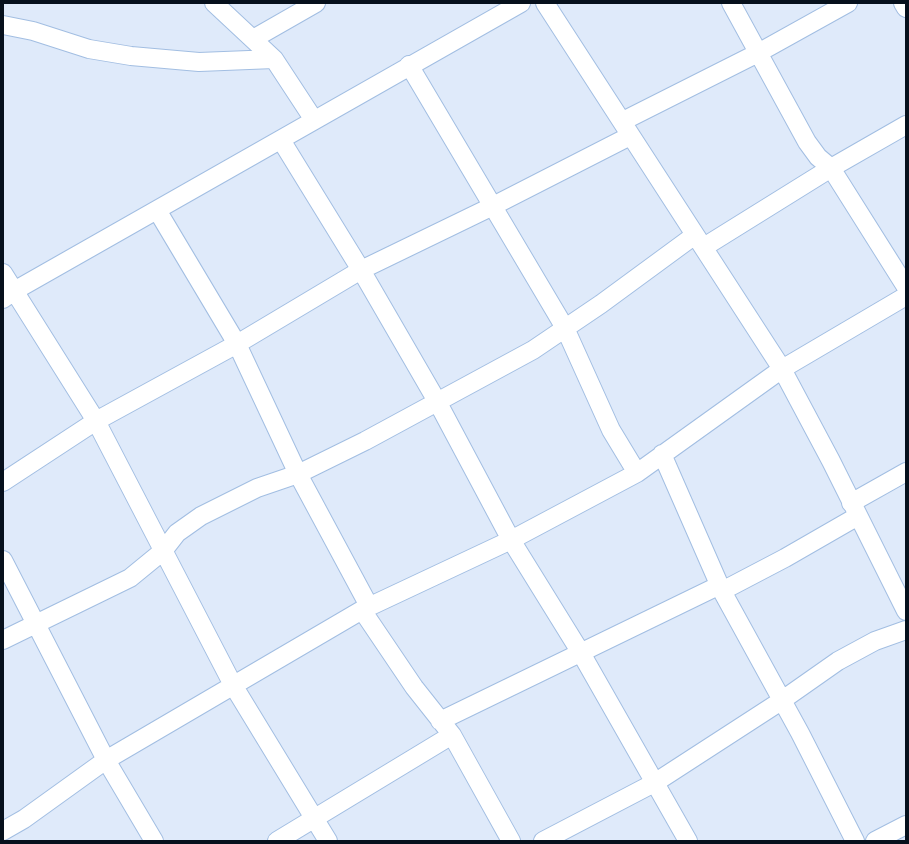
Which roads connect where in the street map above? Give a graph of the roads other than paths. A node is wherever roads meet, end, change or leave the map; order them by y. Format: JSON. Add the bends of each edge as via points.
{"nodes":[{"id":1,"x":214,"y":3,"type":"edge"},
{"id":2,"x":316,"y":3,"type":"edge"},
{"id":3,"x":521,"y":3,"type":"edge"},
{"id":4,"x":545,"y":3,"type":"edge"},
{"id":5,"x":731,"y":3,"type":"edge"},
{"id":6,"x":848,"y":3,"type":"edge"},
{"id":7,"x":903,"y":3,"type":"edge"},
{"id":8,"x":906,"y":8,"type":"edge"},
{"id":9,"x":3,"y":25,"type":"edge"},
{"id":10,"x":253,"y":39,"type":"junction"},
{"id":11,"x":758,"y":53,"type":"junction"},
{"id":12,"x":274,"y":59,"type":"junction"},
{"id":13,"x":409,"y":65,"type":"junction"},
{"id":14,"x":314,"y":120,"type":"junction"},
{"id":15,"x":906,"y":125,"type":"edge"},
{"id":16,"x":626,"y":128,"type":"junction"},
{"id":17,"x":281,"y":140,"type":"junction"},
{"id":18,"x":831,"y":168,"type":"junction"},
{"id":19,"x":493,"y":206,"type":"junction"},
{"id":20,"x":157,"y":210,"type":"junction"},
{"id":21,"x":699,"y":241,"type":"junction"},
{"id":22,"x":361,"y":270,"type":"junction"},
{"id":23,"x":3,"y":273,"type":"edge"},
{"id":24,"x":906,"y":287,"type":"edge"},
{"id":25,"x":9,"y":295,"type":"edge"},
{"id":26,"x":906,"y":296,"type":"edge"},
{"id":27,"x":565,"y":328,"type":"junction"},
{"id":28,"x":237,"y":344,"type":"junction"},
{"id":29,"x":782,"y":369,"type":"junction"},
{"id":30,"x":438,"y":403,"type":"junction"},
{"id":31,"x":96,"y":421,"type":"junction"},
{"id":32,"x":662,"y":454,"type":"junction"},
{"id":33,"x":637,"y":472,"type":"junction"},
{"id":34,"x":906,"y":472,"type":"edge"},
{"id":35,"x":298,"y":474,"type":"junction"},
{"id":36,"x":3,"y":482,"type":"edge"},
{"id":37,"x":854,"y":509,"type":"junction"},
{"id":38,"x":511,"y":540,"type":"junction"},
{"id":39,"x":163,"y":551,"type":"junction"},
{"id":40,"x":3,"y":560,"type":"edge"},
{"id":41,"x":721,"y":588,"type":"junction"},
{"id":42,"x":365,"y":608,"type":"junction"},
{"id":43,"x":906,"y":611,"type":"edge"},
{"id":44,"x":35,"y":624,"type":"junction"},
{"id":45,"x":906,"y":630,"type":"edge"},
{"id":46,"x":3,"y":640,"type":"edge"},
{"id":47,"x":581,"y":653,"type":"junction"},
{"id":48,"x":233,"y":685,"type":"junction"},
{"id":49,"x":781,"y":701,"type":"junction"},
{"id":50,"x":440,"y":721,"type":"junction"},
{"id":51,"x":452,"y":736,"type":"junction"},
{"id":52,"x":106,"y":760,"type":"junction"},
{"id":53,"x":656,"y":782,"type":"junction"},
{"id":54,"x":314,"y":819,"type":"junction"},
{"id":55,"x":906,"y":825,"type":"edge"},
{"id":56,"x":3,"y":831,"type":"edge"},
{"id":57,"x":154,"y":841,"type":"edge"},
{"id":58,"x":277,"y":841,"type":"edge"},
{"id":59,"x":328,"y":841,"type":"edge"},
{"id":60,"x":511,"y":841,"type":"edge"},
{"id":61,"x":543,"y":841,"type":"edge"},
{"id":62,"x":688,"y":841,"type":"edge"},
{"id":63,"x":855,"y":841,"type":"edge"},
{"id":64,"x":875,"y":841,"type":"edge"}],
"edges":[{"from":1,"to":10,"type":"street"},
{"from":2,"to":10,"type":"street"},
{"from":3,"to":13,"type":"street"},
{"from":4,"to":16,"type":"street"},
{"from":5,"to":11,"type":"street"},
{"from":6,"to":11,"type":"street"},
{"from":7,"to":8,"type":"street"},
{"from":9,"to":12,"type":"street","via":[[33,31],[89,49],[131,56],[199,62]]},
{"from":10,"to":12,"type":"street"},
{"from":11,"to":16,"type":"street"},
{"from":11,"to":18,"type":"street","via":[[807,142],[818,157]]},
{"from":12,"to":14,"type":"street"},
{"from":13,"to":14,"type":"street"},
{"from":13,"to":19,"type":"street"},
{"from":14,"to":17,"type":"street"},
{"from":15,"to":18,"type":"street"},
{"from":16,"to":19,"type":"street"},
{"from":16,"to":21,"type":"street"},
{"from":17,"to":20,"type":"street"},
{"from":17,"to":22,"type":"street"},
{"from":18,"to":21,"type":"street"},
{"from":18,"to":24,"type":"street"},
{"from":19,"to":22,"type":"street"},
{"from":19,"to":27,"type":"street"},
{"from":20,"to":25,"type":"street"},
{"from":20,"to":28,"type":"street"},
{"from":21,"to":27,"type":"street"},
{"from":21,"to":29,"type":"street"},
{"from":22,"to":28,"type":"street"},
{"from":22,"to":30,"type":"street"},
{"from":23,"to":25,"type":"street"},
{"from":25,"to":31,"type":"street"},
{"from":26,"to":29,"type":"street"},
{"from":27,"to":30,"type":"street","via":[[533,350]]},
{"from":27,"to":33,"type":"street","via":[[611,430]]},
{"from":28,"to":31,"type":"street"},
{"from":28,"to":35,"type":"street"},
{"from":29,"to":32,"type":"street"},
{"from":29,"to":37,"type":"street"},
{"from":30,"to":35,"type":"street"},
{"from":30,"to":38,"type":"street"},
{"from":31,"to":36,"type":"street"},
{"from":31,"to":39,"type":"street"},
{"from":32,"to":33,"type":"street"},
{"from":32,"to":41,"type":"street"},
{"from":33,"to":38,"type":"street"},
{"from":34,"to":37,"type":"street"},
{"from":35,"to":39,"type":"street","via":[[257,488],[201,516],[178,533]]},
{"from":35,"to":42,"type":"street"},
{"from":37,"to":41,"type":"street","via":[[785,558]]},
{"from":37,"to":43,"type":"street"},
{"from":38,"to":42,"type":"street"},
{"from":38,"to":47,"type":"street"},
{"from":39,"to":44,"type":"street","via":[[130,578]]},
{"from":39,"to":48,"type":"street"},
{"from":40,"to":44,"type":"street"},
{"from":41,"to":47,"type":"street"},
{"from":41,"to":49,"type":"street"},
{"from":42,"to":48,"type":"street"},
{"from":42,"to":50,"type":"street","via":[[414,687]]},
{"from":44,"to":46,"type":"street"},
{"from":44,"to":52,"type":"street"},
{"from":45,"to":49,"type":"street","via":[[875,641],[838,661]]},
{"from":47,"to":50,"type":"street"},
{"from":47,"to":53,"type":"street"},
{"from":48,"to":52,"type":"street"},
{"from":48,"to":54,"type":"street"},
{"from":49,"to":53,"type":"street"},
{"from":49,"to":63,"type":"street"},
{"from":50,"to":51,"type":"street"},
{"from":51,"to":54,"type":"street"},
{"from":51,"to":60,"type":"street"},
{"from":52,"to":56,"type":"street","via":[[24,819]]},
{"from":52,"to":57,"type":"street"},
{"from":53,"to":61,"type":"street"},
{"from":53,"to":62,"type":"street"},
{"from":54,"to":58,"type":"street"},
{"from":54,"to":59,"type":"street"},
{"from":55,"to":64,"type":"street"}]}
